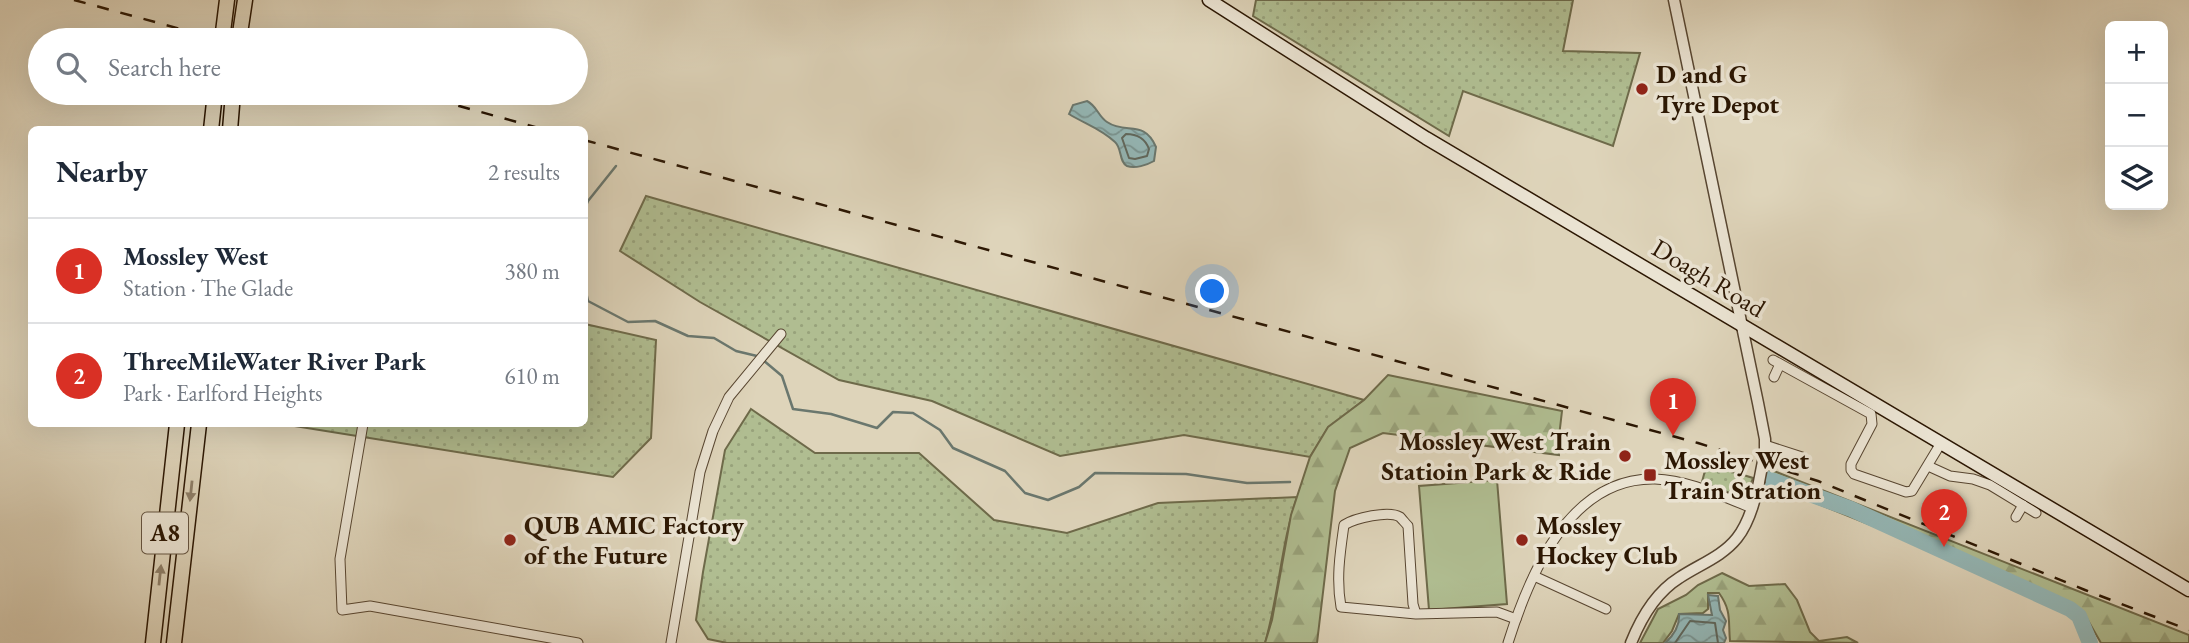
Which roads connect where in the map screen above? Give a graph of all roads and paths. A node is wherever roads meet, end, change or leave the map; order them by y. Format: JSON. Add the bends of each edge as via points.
{"nodes":[{"id":1,"x":227,"y":0,"type":"edge"},
{"id":2,"x":245,"y":0,"type":"edge"},
{"id":3,"x":1209,"y":0,"type":"edge"},
{"id":4,"x":1674,"y":0,"type":"edge"},
{"id":5,"x":223,"y":28,"type":"edge"},
{"id":6,"x":241,"y":28,"type":"edge"},
{"id":7,"x":214,"y":105,"type":"edge"},
{"id":8,"x":232,"y":105,"type":"edge"},
{"id":9,"x":211,"y":126,"type":"edge"},
{"id":10,"x":230,"y":126,"type":"edge"},
{"id":11,"x":1740,"y":322,"type":"junction"},
{"id":12,"x":781,"y":334,"type":"dead end"},
{"id":13,"x":1774,"y":377,"type":"dead end"},
{"id":14,"x":177,"y":427,"type":"edge"},
{"id":15,"x":198,"y":427,"type":"edge"},
{"id":16,"x":362,"y":427,"type":"edge"},
{"id":17,"x":1941,"y":443,"type":"junction"},
{"id":18,"x":1765,"y":448,"type":"junction"},
{"id":19,"x":1802,"y":457,"type":"dead end"},
{"id":20,"x":1928,"y":466,"type":"junction"},
{"id":21,"x":2023,"y":505,"type":"junction"},
{"id":22,"x":1752,"y":508,"type":"junction"},
{"id":23,"x":2036,"y":513,"type":"dead end"},
{"id":24,"x":2016,"y":517,"type":"dead end"},
{"id":25,"x":1534,"y":576,"type":"junction"},
{"id":26,"x":2189,"y":590,"type":"edge"},
{"id":27,"x":1606,"y":609,"type":"dead end"},
{"id":28,"x":1416,"y":614,"type":"junction"},
{"id":29,"x":1516,"y":620,"type":"junction"},
{"id":30,"x":153,"y":643,"type":"edge"},
{"id":31,"x":174,"y":643,"type":"edge"},
{"id":32,"x":578,"y":643,"type":"edge"},
{"id":33,"x":671,"y":643,"type":"edge"},
{"id":34,"x":1508,"y":643,"type":"edge"},
{"id":35,"x":1631,"y":643,"type":"edge"}],
"edges":[{"from":1,"to":5,"type":"highway"},
{"from":2,"to":6,"type":"highway"},
{"from":3,"to":11,"type":"main road","name":"Doagh Road","via":[[1405,124]]},
{"from":4,"to":11,"type":"street"},
{"from":7,"to":9,"type":"highway"},
{"from":8,"to":10,"type":"highway"},
{"from":11,"to":17,"type":"main road","name":"Doagh Road"},
{"from":11,"to":18,"type":"street"},
{"from":12,"to":33,"type":"street","via":[[729,397],[713,431],[700,472]]},
{"from":13,"to":20,"type":"street","via":[[1777,362],[1871,414],[1872,424],[1851,464],[1854,474],[1906,492],[1912,491]]},
{"from":30,"to":14,"type":"highway","number":"A8","one_way":true},
{"from":15,"to":31,"type":"highway","number":"A8","one_way":true},
{"from":16,"to":32,"type":"street","via":[[340,559],[342,610],[370,606]]},
{"from":17,"to":20,"type":"street"},
{"from":17,"to":26,"type":"main road","name":"Doagh Road"},
{"from":18,"to":19,"type":"street"},
{"from":18,"to":22,"type":"street","bridge":true},
{"from":20,"to":21,"type":"street","via":[[1990,485]]},
{"from":21,"to":23,"type":"street"},
{"from":21,"to":24,"type":"street"},
{"from":22,"to":25,"type":"street","via":[[1668,480],[1622,484],[1580,509],[1549,546]]},
{"from":22,"to":35,"type":"street","via":[[1731,545],[1665,589],[1646,611]]},
{"from":25,"to":27,"type":"street"},
{"from":25,"to":29,"type":"street"},
{"from":28,"to":28,"type":"street","via":[[1341,607],[1338,562],[1344,525],[1355,518],[1401,517],[1408,526]]},
{"from":28,"to":29,"type":"street","via":[[1497,612]]},
{"from":29,"to":34,"type":"street"}]}
